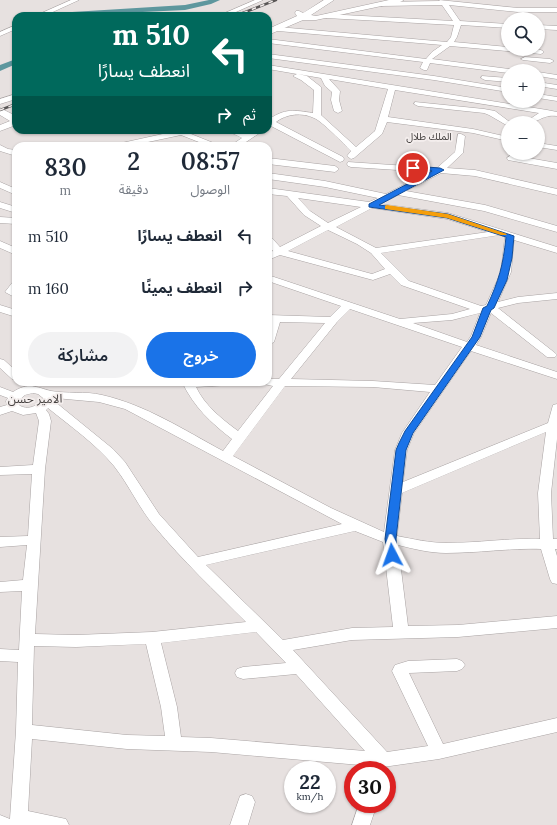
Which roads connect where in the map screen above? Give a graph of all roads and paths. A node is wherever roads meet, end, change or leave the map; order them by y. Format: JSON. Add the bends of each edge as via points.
{"nodes":[{"id":1,"x":76,"y":0,"type":"edge"},
{"id":2,"x":260,"y":0,"type":"edge"},
{"id":3,"x":327,"y":0,"type":"edge"},
{"id":4,"x":443,"y":1,"type":"edge"},
{"id":5,"x":392,"y":2,"type":"edge"},
{"id":6,"x":346,"y":8,"type":"junction"},
{"id":7,"x":518,"y":10,"type":"joint"},
{"id":8,"x":557,"y":10,"type":"edge"},
{"id":9,"x":48,"y":12,"type":"edge"},
{"id":10,"x":232,"y":12,"type":"edge"},
{"id":11,"x":337,"y":14,"type":"junction"},
{"id":12,"x":300,"y":15,"type":"junction"},
{"id":13,"x":325,"y":16,"type":"junction"},
{"id":14,"x":347,"y":18,"type":"junction"},
{"id":15,"x":458,"y":23,"type":"junction"},
{"id":16,"x":501,"y":26,"type":"edge"},
{"id":17,"x":545,"y":27,"type":"edge"},
{"id":18,"x":376,"y":28,"type":"junction"},
{"id":19,"x":557,"y":28,"type":"edge"},
{"id":20,"x":12,"y":29,"type":"edge"},
{"id":21,"x":272,"y":29,"type":"edge"},
{"id":22,"x":272,"y":29,"type":"edge"},
{"id":23,"x":272,"y":30,"type":"edge"},
{"id":24,"x":272,"y":30,"type":"edge"},
{"id":25,"x":0,"y":34,"type":"edge"},
{"id":26,"x":272,"y":42,"type":"edge"},
{"id":27,"x":447,"y":44,"type":"junction"},
{"id":28,"x":501,"y":47,"type":"edge"},
{"id":29,"x":272,"y":48,"type":"edge"},
{"id":30,"x":438,"y":49,"type":"junction"},
{"id":31,"x":354,"y":52,"type":"junction"},
{"id":32,"x":545,"y":55,"type":"edge"},
{"id":33,"x":272,"y":57,"type":"edge"},
{"id":34,"x":511,"y":57,"type":"dead end"},
{"id":35,"x":346,"y":58,"type":"junction"},
{"id":36,"x":519,"y":58,"type":"dead end"},
{"id":37,"x":427,"y":61,"type":"junction"},
{"id":38,"x":318,"y":63,"type":"junction"},
{"id":39,"x":338,"y":66,"type":"junction"},
{"id":40,"x":272,"y":68,"type":"edge"},
{"id":41,"x":501,"y":70,"type":"edge"},
{"id":42,"x":422,"y":73,"type":"junction"},
{"id":43,"x":460,"y":74,"type":"dead end"},
{"id":44,"x":272,"y":75,"type":"edge"},
{"id":45,"x":545,"y":75,"type":"edge"},
{"id":46,"x":306,"y":76,"type":"junction"},
{"id":47,"x":324,"y":76,"type":"junction"},
{"id":48,"x":474,"y":76,"type":"dead end"},
{"id":49,"x":557,"y":77,"type":"edge"},
{"id":50,"x":434,"y":78,"type":"junction"},
{"id":51,"x":501,"y":79,"type":"edge"},
{"id":52,"x":545,"y":85,"type":"edge"},
{"id":53,"x":557,"y":87,"type":"edge"},
{"id":54,"x":392,"y":88,"type":"junction"},
{"id":55,"x":501,"y":89,"type":"edge"},
{"id":56,"x":545,"y":97,"type":"edge"},
{"id":57,"x":12,"y":98,"type":"edge"},
{"id":58,"x":462,"y":98,"type":"junction"},
{"id":59,"x":557,"y":99,"type":"edge"},
{"id":60,"x":0,"y":102,"type":"edge"},
{"id":61,"x":418,"y":104,"type":"dead end"},
{"id":62,"x":471,"y":109,"type":"junction"},
{"id":63,"x":338,"y":111,"type":"dead end"},
{"id":64,"x":547,"y":112,"type":"junction"},
{"id":65,"x":557,"y":114,"type":"edge"},
{"id":66,"x":317,"y":116,"type":"junction"},
{"id":67,"x":540,"y":116,"type":"edge"},
{"id":68,"x":272,"y":119,"type":"edge"},
{"id":69,"x":384,"y":119,"type":"junction"},
{"id":70,"x":501,"y":119,"type":"edge"},
{"id":71,"x":272,"y":121,"type":"edge"},
{"id":72,"x":165,"y":134,"type":"edge"},
{"id":73,"x":185,"y":134,"type":"edge"},
{"id":74,"x":239,"y":134,"type":"edge"},
{"id":75,"x":254,"y":134,"type":"edge"},
{"id":76,"x":461,"y":136,"type":"dead end"},
{"id":77,"x":501,"y":137,"type":"edge"},
{"id":78,"x":248,"y":138,"type":"junction"},
{"id":79,"x":133,"y":142,"type":"edge"},
{"id":80,"x":206,"y":142,"type":"edge"},
{"id":81,"x":241,"y":142,"type":"edge"},
{"id":82,"x":545,"y":146,"type":"edge"},
{"id":83,"x":0,"y":147,"type":"edge"},
{"id":84,"x":557,"y":148,"type":"edge"},
{"id":85,"x":356,"y":151,"type":"junction"},
{"id":86,"x":12,"y":152,"type":"edge"},
{"id":87,"x":522,"y":160,"type":"edge"},
{"id":88,"x":272,"y":161,"type":"edge"},
{"id":89,"x":343,"y":163,"type":"junction"},
{"id":90,"x":557,"y":166,"type":"edge"},
{"id":91,"x":440,"y":170,"type":"junction"},
{"id":92,"x":272,"y":177,"type":"edge"},
{"id":93,"x":324,"y":184,"type":"junction"},
{"id":94,"x":0,"y":185,"type":"edge"},
{"id":95,"x":12,"y":190,"type":"edge"},
{"id":96,"x":272,"y":192,"type":"edge"},
{"id":97,"x":397,"y":192,"type":"junction"},
{"id":98,"x":557,"y":192,"type":"edge"},
{"id":99,"x":290,"y":194,"type":"junction"},
{"id":100,"x":388,"y":197,"type":"junction"},
{"id":101,"x":0,"y":205,"type":"edge"},
{"id":102,"x":372,"y":206,"type":"junction"},
{"id":103,"x":12,"y":209,"type":"edge"},
{"id":104,"x":0,"y":220,"type":"edge"},
{"id":105,"x":12,"y":221,"type":"edge"},
{"id":106,"x":327,"y":226,"type":"junction"},
{"id":107,"x":557,"y":229,"type":"edge"},
{"id":108,"x":500,"y":232,"type":"junction"},
{"id":109,"x":510,"y":236,"type":"junction"},
{"id":110,"x":0,"y":244,"type":"edge"},
{"id":111,"x":272,"y":244,"type":"edge"},
{"id":112,"x":12,"y":250,"type":"edge"},
{"id":113,"x":557,"y":250,"type":"edge"},
{"id":114,"x":278,"y":251,"type":"junction"},
{"id":115,"x":374,"y":251,"type":"junction"},
{"id":116,"x":272,"y":255,"type":"edge"},
{"id":117,"x":391,"y":270,"type":"junction"},
{"id":118,"x":272,"y":279,"type":"edge"},
{"id":119,"x":557,"y":296,"type":"edge"},
{"id":120,"x":348,"y":306,"type":"junction"},
{"id":121,"x":0,"y":308,"type":"edge"},
{"id":122,"x":487,"y":309,"type":"junction"},
{"id":123,"x":12,"y":312,"type":"edge"},
{"id":124,"x":272,"y":318,"type":"edge"},
{"id":125,"x":333,"y":320,"type":"junction"},
{"id":126,"x":396,"y":321,"type":"junction"},
{"id":127,"x":469,"y":346,"type":"junction"},
{"id":128,"x":551,"y":355,"type":"dead end"},
{"id":129,"x":0,"y":362,"type":"edge"},
{"id":130,"x":12,"y":372,"type":"edge"},
{"id":131,"x":557,"y":376,"type":"edge"},
{"id":132,"x":272,"y":382,"type":"edge"},
{"id":133,"x":282,"y":382,"type":"junction"},
{"id":134,"x":191,"y":386,"type":"edge"},
{"id":135,"x":33,"y":389,"type":"edge"},
{"id":136,"x":438,"y":389,"type":"junction"},
{"id":137,"x":0,"y":391,"type":"edge"},
{"id":138,"x":15,"y":400,"type":"junction"},
{"id":139,"x":0,"y":403,"type":"edge"},
{"id":140,"x":557,"y":408,"type":"edge"},
{"id":141,"x":0,"y":411,"type":"edge"},
{"id":142,"x":553,"y":425,"type":"junction"},
{"id":143,"x":239,"y":438,"type":"junction"},
{"id":144,"x":226,"y":456,"type":"junction"},
{"id":145,"x":39,"y":469,"type":"junction"},
{"id":146,"x":0,"y":471,"type":"edge"},
{"id":147,"x":397,"y":490,"type":"junction"},
{"id":148,"x":355,"y":526,"type":"junction"},
{"id":149,"x":552,"y":538,"type":"edge"},
{"id":150,"x":390,"y":539,"type":"junction"},
{"id":151,"x":36,"y":540,"type":"junction"},
{"id":152,"x":0,"y":542,"type":"edge"},
{"id":153,"x":195,"y":563,"type":"junction"},
{"id":154,"x":557,"y":579,"type":"edge"},
{"id":155,"x":30,"y":585,"type":"junction"},
{"id":156,"x":0,"y":587,"type":"edge"},
{"id":157,"x":557,"y":622,"type":"edge"},
{"id":158,"x":258,"y":626,"type":"junction"},
{"id":159,"x":401,"y":632,"type":"junction"},
{"id":160,"x":152,"y":638,"type":"junction"},
{"id":161,"x":27,"y":640,"type":"junction"},
{"id":162,"x":280,"y":646,"type":"junction"},
{"id":163,"x":0,"y":655,"type":"edge"},
{"id":164,"x":26,"y":656,"type":"junction"},
{"id":165,"x":457,"y":665,"type":"dead end"},
{"id":166,"x":299,"y":668,"type":"junction"},
{"id":167,"x":243,"y":673,"type":"dead end"},
{"id":168,"x":557,"y":725,"type":"edge"},
{"id":169,"x":24,"y":731,"type":"junction"},
{"id":170,"x":174,"y":743,"type":"junction"},
{"id":171,"x":440,"y":752,"type":"junction"},
{"id":172,"x":344,"y":761,"type":"edge"},
{"id":173,"x":378,"y":761,"type":"edge"},
{"id":174,"x":396,"y":762,"type":"edge"},
{"id":175,"x":246,"y":802,"type":"dead end"},
{"id":176,"x":365,"y":813,"type":"edge"},
{"id":177,"x":14,"y":823,"type":"edge"},
{"id":178,"x":0,"y":824,"type":"edge"},
{"id":179,"x":60,"y":825,"type":"edge"},
{"id":180,"x":239,"y":825,"type":"edge"},
{"id":181,"x":362,"y":825,"type":"edge"}],
"edges":[{"from":1,"to":9,"type":"street"},
{"from":2,"to":10,"type":"street"},
{"from":3,"to":6,"type":"main road","via":[[329,6]]},
{"from":3,"to":12,"type":"main road"},
{"from":4,"to":5,"type":"street"},
{"from":4,"to":7,"type":"street"},
{"from":4,"to":15,"type":"street"},
{"from":5,"to":6,"type":"main road"},
{"from":5,"to":11,"type":"main road"},
{"from":5,"to":18,"type":"street"},
{"from":6,"to":12,"type":"main road"},
{"from":7,"to":8,"type":"street"},
{"from":11,"to":13,"type":"main road"},
{"from":11,"to":14,"type":"street"},
{"from":12,"to":13,"type":"main road","via":[[312,18]]},
{"from":12,"to":21,"type":"main road"},
{"from":12,"to":22,"type":"main road"},
{"from":13,"to":14,"type":"street"},
{"from":13,"to":24,"type":"main road"},
{"from":14,"to":18,"type":"street"},
{"from":15,"to":16,"type":"street"},
{"from":15,"to":18,"type":"street"},
{"from":15,"to":27,"type":"street","via":[[454,37]]},
{"from":17,"to":19,"type":"street"},
{"from":18,"to":23,"type":"street"},
{"from":18,"to":27,"type":"street"},
{"from":18,"to":31,"type":"street"},
{"from":20,"to":25,"type":"street"},
{"from":26,"to":31,"type":"street"},
{"from":27,"to":28,"type":"street"},
{"from":27,"to":30,"type":"street"},
{"from":29,"to":35,"type":"street"},
{"from":30,"to":34,"type":"street"},
{"from":30,"to":37,"type":"street"},
{"from":31,"to":35,"type":"street"},
{"from":31,"to":37,"type":"street"},
{"from":32,"to":36,"type":"street","via":[[552,63]]},
{"from":33,"to":38,"type":"street"},
{"from":35,"to":39,"type":"street"},
{"from":35,"to":42,"type":"street"},
{"from":37,"to":41,"type":"street"},
{"from":37,"to":42,"type":"street"},
{"from":38,"to":39,"type":"street"},
{"from":38,"to":46,"type":"street"},
{"from":39,"to":42,"type":"street"},
{"from":40,"to":46,"type":"street"},
{"from":42,"to":43,"type":"street"},
{"from":42,"to":50,"type":"street"},
{"from":44,"to":46,"type":"street"},
{"from":45,"to":49,"type":"street"},
{"from":46,"to":47,"type":"street"},
{"from":46,"to":66,"type":"street","via":[[318,89]]},
{"from":47,"to":54,"type":"street"},
{"from":47,"to":63,"type":"street","via":[[336,91]]},
{"from":48,"to":51,"type":"street"},
{"from":50,"to":55,"type":"street"},
{"from":50,"to":58,"type":"street","via":[[456,88]]},
{"from":52,"to":53,"type":"street"},
{"from":54,"to":58,"type":"street"},
{"from":54,"to":69,"type":"street"},
{"from":56,"to":59,"type":"street"},
{"from":57,"to":60,"type":"street"},
{"from":58,"to":62,"type":"street"},
{"from":58,"to":64,"type":"street"},
{"from":61,"to":62,"type":"street"},
{"from":62,"to":70,"type":"street","via":[[492,113]]},
{"from":64,"to":65,"type":"street"},
{"from":64,"to":67,"type":"street"},
{"from":66,"to":68,"type":"street","via":[[294,112]]},
{"from":66,"to":85,"type":"street"},
{"from":69,"to":77,"type":"street"},
{"from":69,"to":85,"type":"street","via":[[375,137]]},
{"from":71,"to":89,"type":"street"},
{"from":72,"to":79,"type":"street"},
{"from":73,"to":80,"type":"street"},
{"from":74,"to":78,"type":"street"},
{"from":75,"to":78,"type":"street"},
{"from":76,"to":91,"type":"street","via":[[459,154]]},
{"from":78,"to":81,"type":"street"},
{"from":82,"to":84,"type":"street"},
{"from":83,"to":86,"type":"street"},
{"from":85,"to":89,"type":"street"},
{"from":87,"to":90,"type":"street"},
{"from":88,"to":89,"type":"street"},
{"from":89,"to":91,"type":"street"},
{"from":89,"to":93,"type":"street"},
{"from":91,"to":97,"type":"street"},
{"from":91,"to":98,"type":"street","via":[[488,175]]},
{"from":92,"to":93,"type":"street"},
{"from":93,"to":100,"type":"street"},
{"from":94,"to":95,"type":"street"},
{"from":96,"to":99,"type":"street"},
{"from":97,"to":100,"type":"street"},
{"from":97,"to":107,"type":"street","via":[[485,208]]},
{"from":99,"to":102,"type":"street"},
{"from":99,"to":106,"type":"street","via":[[307,213]]},
{"from":100,"to":102,"type":"street"},
{"from":101,"to":103,"type":"street"},
{"from":102,"to":106,"type":"street"},
{"from":102,"to":108,"type":"street","via":[[448,216]]},
{"from":104,"to":105,"type":"street"},
{"from":106,"to":114,"type":"street"},
{"from":106,"to":115,"type":"street"},
{"from":108,"to":109,"type":"street"},
{"from":108,"to":115,"type":"street"},
{"from":109,"to":113,"type":"street"},
{"from":109,"to":122,"type":"street","via":[[506,272]]},
{"from":110,"to":112,"type":"street"},
{"from":111,"to":114,"type":"street"},
{"from":114,"to":116,"type":"street"},
{"from":114,"to":117,"type":"street","via":[[373,277]]},
{"from":115,"to":117,"type":"street"},
{"from":117,"to":122,"type":"street","via":[[413,286]]},
{"from":118,"to":120,"type":"street"},
{"from":119,"to":122,"type":"street","via":[[518,300]]},
{"from":120,"to":125,"type":"street"},
{"from":120,"to":126,"type":"street"},
{"from":121,"to":123,"type":"street"},
{"from":122,"to":126,"type":"street","via":[[452,317]]},
{"from":122,"to":127,"type":"street","via":[[476,337]]},
{"from":122,"to":128,"type":"street","via":[[510,322]]},
{"from":124,"to":125,"type":"street"},
{"from":125,"to":133,"type":"street"},
{"from":126,"to":127,"type":"street"},
{"from":127,"to":131,"type":"street"},
{"from":127,"to":136,"type":"street"},
{"from":129,"to":130,"type":"street"},
{"from":132,"to":133,"type":"street"},
{"from":133,"to":136,"type":"street","via":[[373,384]]},
{"from":133,"to":143,"type":"street"},
{"from":134,"to":143,"type":"street","via":[[205,411]]},
{"from":135,"to":138,"type":"street"},
{"from":135,"to":138,"type":"street"},
{"from":135,"to":138,"type":"street","via":[[22,411]]},
{"from":135,"to":144,"type":"street","via":[[100,398],[129,406]]},
{"from":135,"to":145,"type":"street","via":[[45,421]]},
{"from":135,"to":153,"type":"street","via":[[109,452],[154,517]]},
{"from":136,"to":147,"type":"street","via":[[408,433],[401,450]]},
{"from":137,"to":138,"type":"street"},
{"from":138,"to":139,"type":"street"},
{"from":138,"to":141,"type":"street"},
{"from":140,"to":142,"type":"street"},
{"from":142,"to":147,"type":"street"},
{"from":142,"to":149,"type":"street","via":[[544,518]]},
{"from":143,"to":144,"type":"street"},
{"from":144,"to":148,"type":"street"},
{"from":145,"to":146,"type":"street"},
{"from":145,"to":151,"type":"street"},
{"from":147,"to":150,"type":"street"},
{"from":148,"to":150,"type":"street"},
{"from":148,"to":153,"type":"street"},
{"from":149,"to":150,"type":"street","via":[[446,548]]},
{"from":149,"to":154,"type":"street"},
{"from":150,"to":159,"type":"street"},
{"from":151,"to":152,"type":"street"},
{"from":151,"to":155,"type":"street"},
{"from":153,"to":158,"type":"street"},
{"from":155,"to":156,"type":"street"},
{"from":155,"to":161,"type":"street"},
{"from":157,"to":159,"type":"street","via":[[458,631]]},
{"from":158,"to":160,"type":"street"},
{"from":158,"to":162,"type":"street"},
{"from":159,"to":162,"type":"street","via":[[352,634]]},
{"from":160,"to":161,"type":"street"},
{"from":160,"to":170,"type":"street","via":[[169,707]]},
{"from":161,"to":164,"type":"street"},
{"from":162,"to":166,"type":"street"},
{"from":163,"to":164,"type":"street"},
{"from":164,"to":169,"type":"street"},
{"from":165,"to":171,"type":"street","via":[[400,669]]},
{"from":166,"to":167,"type":"street"},
{"from":166,"to":173,"type":"street"},
{"from":168,"to":171,"type":"street"},
{"from":169,"to":170,"type":"street","via":[[127,742]]},
{"from":169,"to":177,"type":"street"},
{"from":170,"to":172,"type":"street"},
{"from":171,"to":174,"type":"street"},
{"from":175,"to":180,"type":"street"},
{"from":176,"to":181,"type":"street"},
{"from":177,"to":178,"type":"street"},
{"from":177,"to":179,"type":"street"}]}
